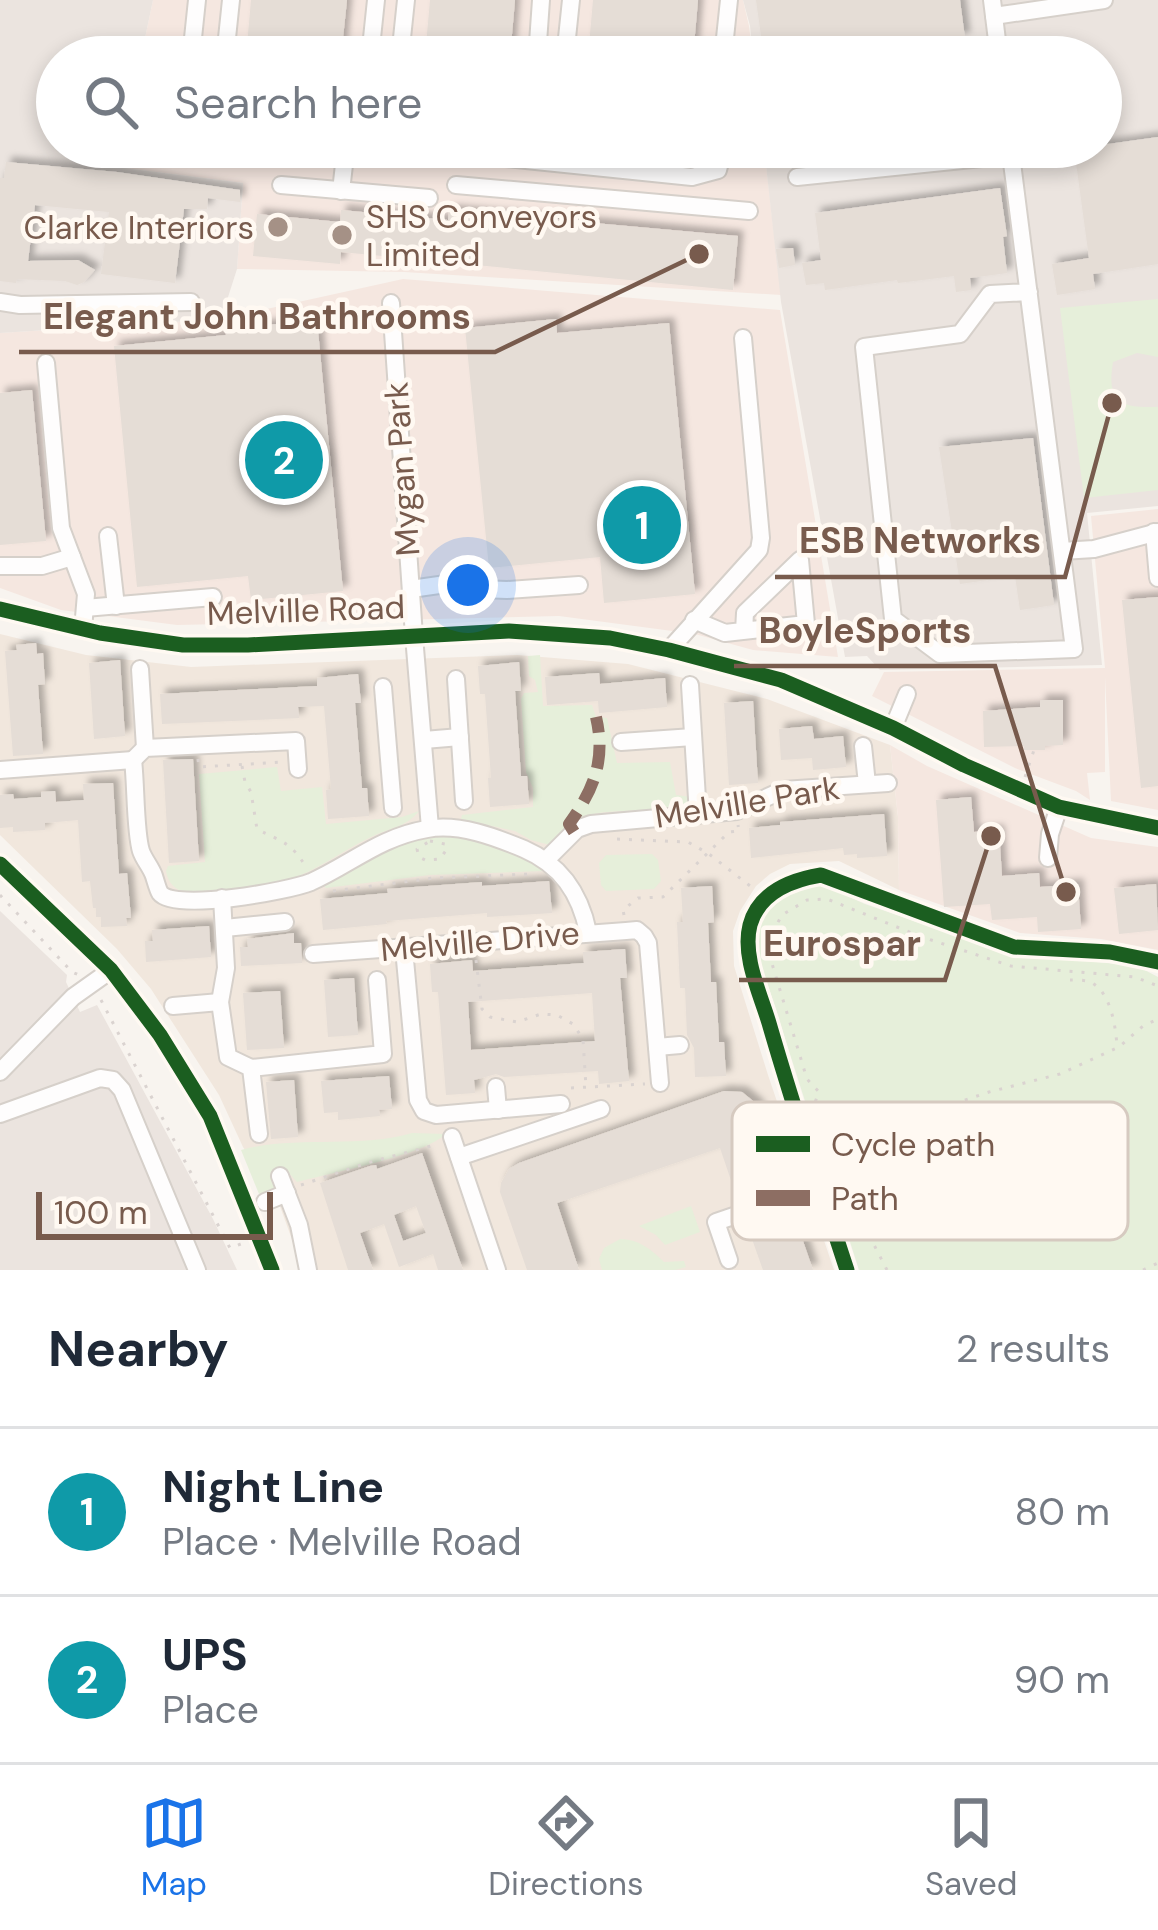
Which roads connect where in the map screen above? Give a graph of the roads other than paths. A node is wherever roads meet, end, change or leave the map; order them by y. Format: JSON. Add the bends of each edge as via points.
{"nodes":[{"id":1,"x":197,"y":0,"type":"edge"},
{"id":2,"x":231,"y":0,"type":"edge"},
{"id":3,"x":376,"y":0,"type":"edge"},
{"id":4,"x":406,"y":0,"type":"edge"},
{"id":5,"x":541,"y":0,"type":"edge"},
{"id":6,"x":571,"y":0,"type":"edge"},
{"id":7,"x":729,"y":0,"type":"edge"},
{"id":8,"x":1104,"y":0,"type":"edge"},
{"id":9,"x":993,"y":8,"type":"edge"},
{"id":10,"x":194,"y":27,"type":"junction"},
{"id":11,"x":539,"y":32,"type":"junction"},
{"id":12,"x":228,"y":33,"type":"junction"},
{"id":13,"x":193,"y":36,"type":"edge"},
{"id":14,"x":228,"y":36,"type":"edge"},
{"id":15,"x":372,"y":36,"type":"edge"},
{"id":16,"x":402,"y":36,"type":"edge"},
{"id":17,"x":539,"y":36,"type":"edge"},
{"id":18,"x":561,"y":36,"type":"edge"},
{"id":19,"x":567,"y":36,"type":"edge"},
{"id":20,"x":725,"y":36,"type":"edge"},
{"id":21,"x":344,"y":168,"type":"edge"},
{"id":22,"x":522,"y":168,"type":"edge"},
{"id":23,"x":636,"y":168,"type":"edge"},
{"id":24,"x":719,"y":168,"type":"edge"},
{"id":25,"x":871,"y":168,"type":"edge"},
{"id":26,"x":1013,"y":168,"type":"edge"},
{"id":27,"x":692,"y":177,"type":"junction"},
{"id":28,"x":797,"y":177,"type":"dead end"},
{"id":29,"x":280,"y":185,"type":"dead end"},
{"id":30,"x":456,"y":185,"type":"dead end"},
{"id":31,"x":516,"y":190,"type":"junction"},
{"id":32,"x":341,"y":191,"type":"junction"},
{"id":33,"x":429,"y":198,"type":"dead end"},
{"id":34,"x":690,"y":206,"type":"junction"},
{"id":35,"x":749,"y":211,"type":"dead end"},
{"id":36,"x":1029,"y":292,"type":"junction"},
{"id":37,"x":0,"y":302,"type":"edge"},
{"id":38,"x":191,"y":302,"type":"dead end"},
{"id":39,"x":391,"y":302,"type":"dead end"},
{"id":40,"x":743,"y":338,"type":"dead end"},
{"id":41,"x":46,"y":363,"type":"dead end"},
{"id":42,"x":1156,"y":532,"type":"edge"},
{"id":43,"x":108,"y":536,"type":"dead end"},
{"id":44,"x":1062,"y":551,"type":"junction"},
{"id":45,"x":72,"y":557,"type":"junction"},
{"id":46,"x":0,"y":566,"type":"edge"},
{"id":47,"x":1158,"y":578,"type":"edge"},
{"id":48,"x":579,"y":585,"type":"dead end"},
{"id":49,"x":411,"y":589,"type":"junction"},
{"id":50,"x":213,"y":597,"type":"dead end"},
{"id":51,"x":116,"y":605,"type":"junction"},
{"id":52,"x":85,"y":608,"type":"junction"},
{"id":53,"x":0,"y":609,"type":"edge"},
{"id":54,"x":694,"y":620,"type":"junction"},
{"id":55,"x":83,"y":629,"type":"junction"},
{"id":56,"x":744,"y":631,"type":"junction"},
{"id":57,"x":414,"y":636,"type":"junction"},
{"id":58,"x":669,"y":650,"type":"junction"},
{"id":59,"x":140,"y":670,"type":"dead end"},
{"id":60,"x":456,"y":679,"type":"dead end"},
{"id":61,"x":690,"y":685,"type":"dead end"},
{"id":62,"x":383,"y":687,"type":"dead end"},
{"id":63,"x":907,"y":694,"type":"dead end"},
{"id":64,"x":893,"y":728,"type":"junction"},
{"id":65,"x":460,"y":737,"type":"junction"},
{"id":66,"x":693,"y":737,"type":"junction"},
{"id":67,"x":424,"y":740,"type":"junction"},
{"id":68,"x":621,"y":742,"type":"dead end"},
{"id":69,"x":863,"y":746,"type":"dead end"},
{"id":70,"x":139,"y":754,"type":"junction"},
{"id":71,"x":298,"y":765,"type":"road end"},
{"id":72,"x":425,"y":767,"type":"junction"},
{"id":73,"x":0,"y":770,"type":"edge"},
{"id":74,"x":390,"y":770,"type":"junction"},
{"id":75,"x":888,"y":783,"type":"dead end"},
{"id":76,"x":867,"y":784,"type":"junction"},
{"id":77,"x":464,"y":801,"type":"dead end"},
{"id":78,"x":1058,"y":807,"type":"junction"},
{"id":79,"x":393,"y":808,"type":"dead end"},
{"id":80,"x":698,"y":814,"type":"junction"},
{"id":81,"x":1158,"y":829,"type":"edge"},
{"id":82,"x":430,"y":834,"type":"junction"},
{"id":83,"x":1048,"y":858,"type":"dead end"},
{"id":84,"x":0,"y":863,"type":"edge"},
{"id":85,"x":553,"y":866,"type":"junction"},
{"id":86,"x":222,"y":898,"type":"junction"},
{"id":87,"x":285,"y":922,"type":"dead end"},
{"id":88,"x":225,"y":928,"type":"junction"},
{"id":89,"x":588,"y":932,"type":"junction"},
{"id":90,"x":404,"y":949,"type":"junction"},
{"id":91,"x":314,"y":954,"type":"dead end"},
{"id":92,"x":1158,"y":962,"type":"edge"},
{"id":93,"x":101,"y":978,"type":"junction"},
{"id":94,"x":377,"y":980,"type":"dead end"},
{"id":95,"x":220,"y":1002,"type":"junction"},
{"id":96,"x":173,"y":1006,"type":"dead end"},
{"id":97,"x":680,"y":1045,"type":"dead end"},
{"id":98,"x":657,"y":1047,"type":"junction"},
{"id":99,"x":251,"y":1068,"type":"junction"},
{"id":100,"x":0,"y":1072,"type":"edge"},
{"id":101,"x":660,"y":1083,"type":"road end"},
{"id":102,"x":496,"y":1087,"type":"dead end"},
{"id":103,"x":794,"y":1102,"type":"edge"},
{"id":104,"x":561,"y":1104,"type":"road end"},
{"id":105,"x":601,"y":1109,"type":"dead end"},
{"id":106,"x":498,"y":1110,"type":"junction"},
{"id":107,"x":0,"y":1114,"type":"edge"},
{"id":108,"x":259,"y":1134,"type":"dead end"},
{"id":109,"x":446,"y":1141,"type":"road end"},
{"id":110,"x":459,"y":1156,"type":"junction"},
{"id":111,"x":265,"y":1202,"type":"dead end"},
{"id":112,"x":732,"y":1217,"type":"edge"},
{"id":113,"x":837,"y":1240,"type":"edge"},
{"id":114,"x":729,"y":1260,"type":"dead end"},
{"id":115,"x":197,"y":1270,"type":"edge"},
{"id":116,"x":272,"y":1270,"type":"edge"},
{"id":117,"x":308,"y":1270,"type":"edge"},
{"id":118,"x":497,"y":1270,"type":"edge"},
{"id":119,"x":847,"y":1270,"type":"edge"}],
"edges":[{"from":1,"to":10,"type":"street"},
{"from":2,"to":12,"type":"street"},
{"from":3,"to":15,"type":"street"},
{"from":4,"to":16,"type":"street"},
{"from":5,"to":11,"type":"street"},
{"from":6,"to":19,"type":"street"},
{"from":7,"to":20,"type":"street"},
{"from":8,"to":9,"type":"street"},
{"from":10,"to":12,"type":"street"},
{"from":10,"to":13,"type":"street"},
{"from":11,"to":17,"type":"street"},
{"from":11,"to":18,"type":"street"},
{"from":12,"to":14,"type":"street"},
{"from":21,"to":32,"type":"street"},
{"from":22,"to":31,"type":"street"},
{"from":23,"to":27,"type":"street"},
{"from":24,"to":27,"type":"street"},
{"from":25,"to":28,"type":"street"},
{"from":26,"to":36,"type":"street"},
{"from":27,"to":34,"type":"street"},
{"from":29,"to":32,"type":"street"},
{"from":30,"to":31,"type":"street"},
{"from":31,"to":34,"type":"street"},
{"from":32,"to":33,"type":"street"},
{"from":34,"to":35,"type":"street"},
{"from":36,"to":44,"type":"street"},
{"from":36,"to":44,"type":"street","via":[[990,294],[960,334],[864,346],[893,619],[940,654],[1074,649]]},
{"from":37,"to":38,"type":"street"},
{"from":39,"to":49,"type":"street","name":"Mygan Park"},
{"from":40,"to":54,"type":"street","via":[[758,550]]},
{"from":41,"to":45,"type":"street","via":[[61,528]]},
{"from":42,"to":44,"type":"street"},
{"from":42,"to":47,"type":"street"},
{"from":43,"to":51,"type":"street"},
{"from":45,"to":46,"type":"street"},
{"from":45,"to":52,"type":"street"},
{"from":48,"to":49,"type":"street"},
{"from":49,"to":57,"type":"street","name":"Mygan Park"},
{"from":50,"to":51,"type":"street"},
{"from":51,"to":52,"type":"street"},
{"from":52,"to":55,"type":"street"},
{"from":53,"to":55,"type":"street","name":"Melville Road"},
{"from":54,"to":56,"type":"street","via":[[725,633]]},
{"from":54,"to":58,"type":"street"},
{"from":55,"to":57,"type":"street","name":"Melville Road","via":[[183,645]]},
{"from":56,"to":56,"type":"street","via":[[806,624],[800,560],[745,613]]},
{"from":57,"to":58,"type":"street","name":"Melville Road","via":[[509,631]]},
{"from":57,"to":67,"type":"street"},
{"from":58,"to":64,"type":"street","name":"Melville Road","via":[[781,680]]},
{"from":59,"to":70,"type":"street"},
{"from":60,"to":65,"type":"street"},
{"from":61,"to":66,"type":"street"},
{"from":62,"to":74,"type":"street"},
{"from":63,"to":64,"type":"street"},
{"from":64,"to":78,"type":"street","name":"Melville Road"},
{"from":65,"to":67,"type":"street"},
{"from":65,"to":77,"type":"street"},
{"from":66,"to":68,"type":"street"},
{"from":66,"to":80,"type":"street"},
{"from":67,"to":72,"type":"street"},
{"from":69,"to":76,"type":"street"},
{"from":70,"to":71,"type":"street","via":[[296,741]]},
{"from":70,"to":73,"type":"street"},
{"from":70,"to":86,"type":"street","via":[[141,851],[159,892],[171,901]]},
{"from":72,"to":74,"type":"street"},
{"from":72,"to":82,"type":"street"},
{"from":74,"to":79,"type":"street"},
{"from":75,"to":76,"type":"street","name":"Melville Park"},
{"from":76,"to":80,"type":"street","name":"Melville Park","via":[[783,790],[737,811]]},
{"from":78,"to":81,"type":"street","name":"Melville Road"},
{"from":78,"to":83,"type":"street"},
{"from":80,"to":85,"type":"street","name":"Melville Park","via":[[591,824]]},
{"from":82,"to":85,"type":"street","via":[[449,828],[496,837]]},
{"from":82,"to":86,"type":"street","via":[[409,833],[363,851],[292,889]]},
{"from":84,"to":93,"type":"street"},
{"from":85,"to":89,"type":"street","via":[[576,896]]},
{"from":86,"to":88,"type":"street"},
{"from":87,"to":88,"type":"street"},
{"from":88,"to":95,"type":"street"},
{"from":89,"to":90,"type":"street","name":"Melville Drive"},
{"from":89,"to":98,"type":"street","name":"Melville Drive","via":[[635,933],[648,944]]},
{"from":90,"to":91,"type":"street","name":"Melville Drive"},
{"from":90,"to":106,"type":"street","via":[[424,1111]]},
{"from":92,"to":103,"type":"street","via":[[1014,946],[821,875],[794,880],[764,898],[748,951]]},
{"from":93,"to":100,"type":"street"},
{"from":93,"to":116,"type":"street","via":[[160,1035],[210,1116]]},
{"from":94,"to":99,"type":"street","via":[[383,1054]]},
{"from":95,"to":96,"type":"street"},
{"from":95,"to":99,"type":"street","via":[[228,1057]]},
{"from":97,"to":98,"type":"street"},
{"from":98,"to":101,"type":"street"},
{"from":99,"to":108,"type":"street"},
{"from":102,"to":106,"type":"street"},
{"from":104,"to":106,"type":"street"},
{"from":105,"to":110,"type":"street"},
{"from":107,"to":115,"type":"street","via":[[113,1080]]},
{"from":109,"to":110,"type":"street"},
{"from":110,"to":118,"type":"street"},
{"from":111,"to":117,"type":"street","via":[[290,1187]]},
{"from":112,"to":114,"type":"street","via":[[716,1222]]},
{"from":113,"to":119,"type":"street"}]}
